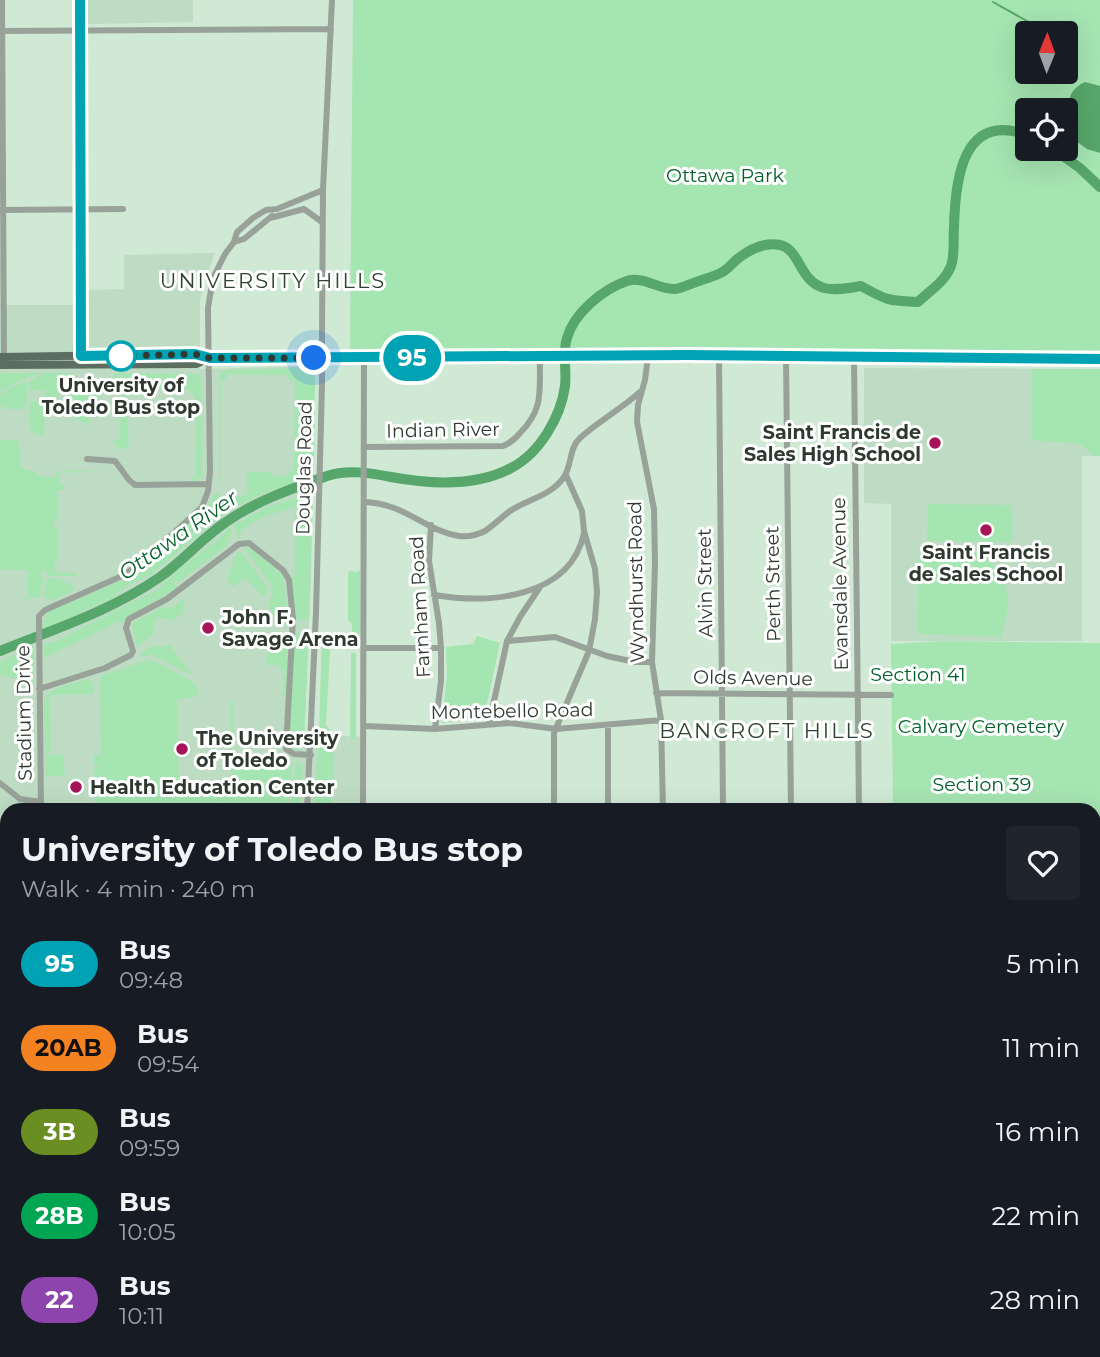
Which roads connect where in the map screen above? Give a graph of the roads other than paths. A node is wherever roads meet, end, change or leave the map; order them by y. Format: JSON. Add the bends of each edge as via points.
{"nodes":[{"id":1,"x":2,"y":0,"type":"edge"},
{"id":2,"x":80,"y":0,"type":"edge"},
{"id":3,"x":332,"y":0,"type":"edge"},
{"id":4,"x":331,"y":29,"type":"junction"},
{"id":5,"x":1,"y":31,"type":"edge"},
{"id":6,"x":80,"y":31,"type":"junction"},
{"id":7,"x":323,"y":190,"type":"junction"},
{"id":8,"x":82,"y":209,"type":"junction"},
{"id":9,"x":123,"y":209,"type":"dead end"},
{"id":10,"x":277,"y":209,"type":"junction"},
{"id":11,"x":1,"y":210,"type":"edge"},
{"id":12,"x":270,"y":218,"type":"junction"},
{"id":13,"x":322,"y":223,"type":"junction"},
{"id":14,"x":234,"y":242,"type":"junction"},
{"id":15,"x":648,"y":356,"type":"junction"},
{"id":16,"x":719,"y":356,"type":"junction"},
{"id":17,"x":540,"y":357,"type":"junction"},
{"id":18,"x":786,"y":357,"type":"junction"},
{"id":19,"x":210,"y":358,"type":"junction"},
{"id":20,"x":364,"y":358,"type":"junction"},
{"id":21,"x":854,"y":358,"type":"junction"},
{"id":22,"x":1100,"y":359,"type":"edge"},
{"id":23,"x":81,"y":360,"type":"junction"},
{"id":24,"x":2,"y":361,"type":"edge"},
{"id":25,"x":640,"y":392,"type":"junction"},
{"id":26,"x":364,"y":447,"type":"junction"},
{"id":27,"x":87,"y":459,"type":"dead end"},
{"id":28,"x":566,"y":475,"type":"junction"},
{"id":29,"x":209,"y":484,"type":"junction"},
{"id":30,"x":364,"y":499,"type":"junction"},
{"id":31,"x":431,"y":525,"type":"junction"},
{"id":32,"x":584,"y":531,"type":"junction"},
{"id":33,"x":541,"y":587,"type":"junction"},
{"id":34,"x":434,"y":595,"type":"junction"},
{"id":35,"x":507,"y":641,"type":"junction"},
{"id":36,"x":363,"y":648,"type":"junction"},
{"id":37,"x":441,"y":648,"type":"junction"},
{"id":38,"x":589,"y":651,"type":"junction"},
{"id":39,"x":652,"y":662,"type":"junction"},
{"id":40,"x":39,"y":689,"type":"junction"},
{"id":41,"x":656,"y":693,"type":"junction"},
{"id":42,"x":722,"y":693,"type":"junction"},
{"id":43,"x":790,"y":694,"type":"junction"},
{"id":44,"x":857,"y":694,"type":"junction"},
{"id":45,"x":891,"y":695,"type":"dead end"},
{"id":46,"x":661,"y":720,"type":"junction"},
{"id":47,"x":489,"y":724,"type":"junction"},
{"id":48,"x":363,"y":726,"type":"junction"},
{"id":49,"x":608,"y":726,"type":"junction"},
{"id":50,"x":435,"y":729,"type":"junction"},
{"id":51,"x":555,"y":729,"type":"junction"},
{"id":52,"x":311,"y":755,"type":"junction"},
{"id":53,"x":0,"y":783,"type":"edge"},
{"id":54,"x":41,"y":802,"type":"joint"},
{"id":55,"x":308,"y":803,"type":"edge"},
{"id":56,"x":363,"y":803,"type":"edge"},
{"id":57,"x":554,"y":803,"type":"edge"},
{"id":58,"x":608,"y":803,"type":"edge"},
{"id":59,"x":663,"y":803,"type":"edge"},
{"id":60,"x":723,"y":803,"type":"edge"},
{"id":61,"x":791,"y":803,"type":"edge"},
{"id":62,"x":859,"y":803,"type":"edge"}],
"edges":[{"from":1,"to":5,"type":"street"},
{"from":2,"to":6,"type":"street"},
{"from":3,"to":4,"type":"street","name":"Douglas Road"},
{"from":4,"to":6,"type":"street"},
{"from":4,"to":7,"type":"street","name":"Douglas Road"},
{"from":5,"to":6,"type":"street"},
{"from":5,"to":11,"type":"street"},
{"from":6,"to":8,"type":"street"},
{"from":7,"to":10,"type":"street"},
{"from":7,"to":13,"type":"street","name":"Douglas Road"},
{"from":8,"to":9,"type":"street"},
{"from":8,"to":11,"type":"street"},
{"from":8,"to":23,"type":"street"},
{"from":10,"to":12,"type":"street"},
{"from":10,"to":14,"type":"street","via":[[253,218],[237,232]]},
{"from":11,"to":24,"type":"street"},
{"from":12,"to":13,"type":"street","via":[[304,209]]},
{"from":12,"to":14,"type":"street"},
{"from":13,"to":52,"type":"street","name":"Douglas Road","bridge":true},
{"from":14,"to":19,"type":"street","via":[[219,265],[209,295]]},
{"from":15,"to":16,"type":"main road"},
{"from":15,"to":17,"type":"main road"},
{"from":15,"to":25,"type":"street","name":"Wyndhurst Road"},
{"from":16,"to":18,"type":"main road"},
{"from":16,"to":42,"type":"street","name":"Alvin Street"},
{"from":17,"to":20,"type":"main road"},
{"from":17,"to":26,"type":"street","name":"Indian River","via":[[538,408],[510,444]]},
{"from":18,"to":21,"type":"main road"},
{"from":18,"to":43,"type":"street","name":"Perth Street"},
{"from":19,"to":20,"type":"main road"},
{"from":19,"to":23,"type":"main road","via":[[195,354]]},
{"from":19,"to":29,"type":"street"},
{"from":20,"to":26,"type":"street"},
{"from":21,"to":22,"type":"main road"},
{"from":21,"to":44,"type":"street","name":"Evansdale Avenue"},
{"from":23,"to":24,"type":"main road"},
{"from":25,"to":28,"type":"street","via":[[579,439]]},
{"from":25,"to":39,"type":"street","name":"Wyndhurst Road","via":[[637,422],[654,529]]},
{"from":26,"to":30,"type":"street"},
{"from":27,"to":29,"type":"street","via":[[115,461],[135,485]]},
{"from":28,"to":31,"type":"street","via":[[543,496],[475,535],[459,536]]},
{"from":28,"to":32,"type":"street","via":[[582,511]]},
{"from":29,"to":40,"type":"street","name":"Stadium Drive","via":[[199,511],[140,564],[38,616]]},
{"from":30,"to":31,"type":"street"},
{"from":30,"to":36,"type":"street"},
{"from":31,"to":34,"type":"street","name":"Farnham Road","via":[[429,561]]},
{"from":32,"to":33,"type":"street","via":[[579,551],[568,566]]},
{"from":32,"to":38,"type":"street","via":[[597,582]]},
{"from":33,"to":34,"type":"street","via":[[477,600]]},
{"from":33,"to":35,"type":"street"},
{"from":34,"to":37,"type":"street","name":"Farnham Road"},
{"from":35,"to":38,"type":"street","via":[[555,637]]},
{"from":35,"to":47,"type":"street"},
{"from":36,"to":37,"type":"street"},
{"from":36,"to":48,"type":"street"},
{"from":37,"to":50,"type":"street","name":"Farnham Road"},
{"from":38,"to":39,"type":"street"},
{"from":38,"to":51,"type":"street"},
{"from":39,"to":41,"type":"street","name":"Wyndhurst Road"},
{"from":40,"to":52,"type":"street","via":[[131,655],[129,619],[167,599],[239,544],[248,543],[289,580],[293,620],[286,747],[294,754]]},
{"from":40,"to":54,"type":"street","name":"Stadium Drive"},
{"from":41,"to":42,"type":"street","name":"Olds Avenue"},
{"from":41,"to":46,"type":"street","name":"Wyndhurst Road"},
{"from":42,"to":43,"type":"street","name":"Olds Avenue"},
{"from":42,"to":60,"type":"street","name":"Alvin Street"},
{"from":43,"to":44,"type":"street","name":"Olds Avenue"},
{"from":43,"to":61,"type":"street","name":"Perth Street"},
{"from":44,"to":45,"type":"street","name":"Olds Avenue"},
{"from":44,"to":62,"type":"street","name":"Evansdale Avenue"},
{"from":46,"to":49,"type":"street","name":"Montebello Road"},
{"from":46,"to":59,"type":"street","name":"Wyndhurst Road"},
{"from":47,"to":50,"type":"street","name":"Montebello Road"},
{"from":47,"to":51,"type":"street","name":"Montebello Road"},
{"from":48,"to":50,"type":"street","name":"Montebello Road"},
{"from":48,"to":56,"type":"street"},
{"from":49,"to":51,"type":"street","name":"Montebello Road"},
{"from":49,"to":58,"type":"street"},
{"from":51,"to":57,"type":"street"},
{"from":52,"to":55,"type":"street","name":"Douglas Road"},
{"from":53,"to":54,"type":"street","via":[[18,798]]}]}
